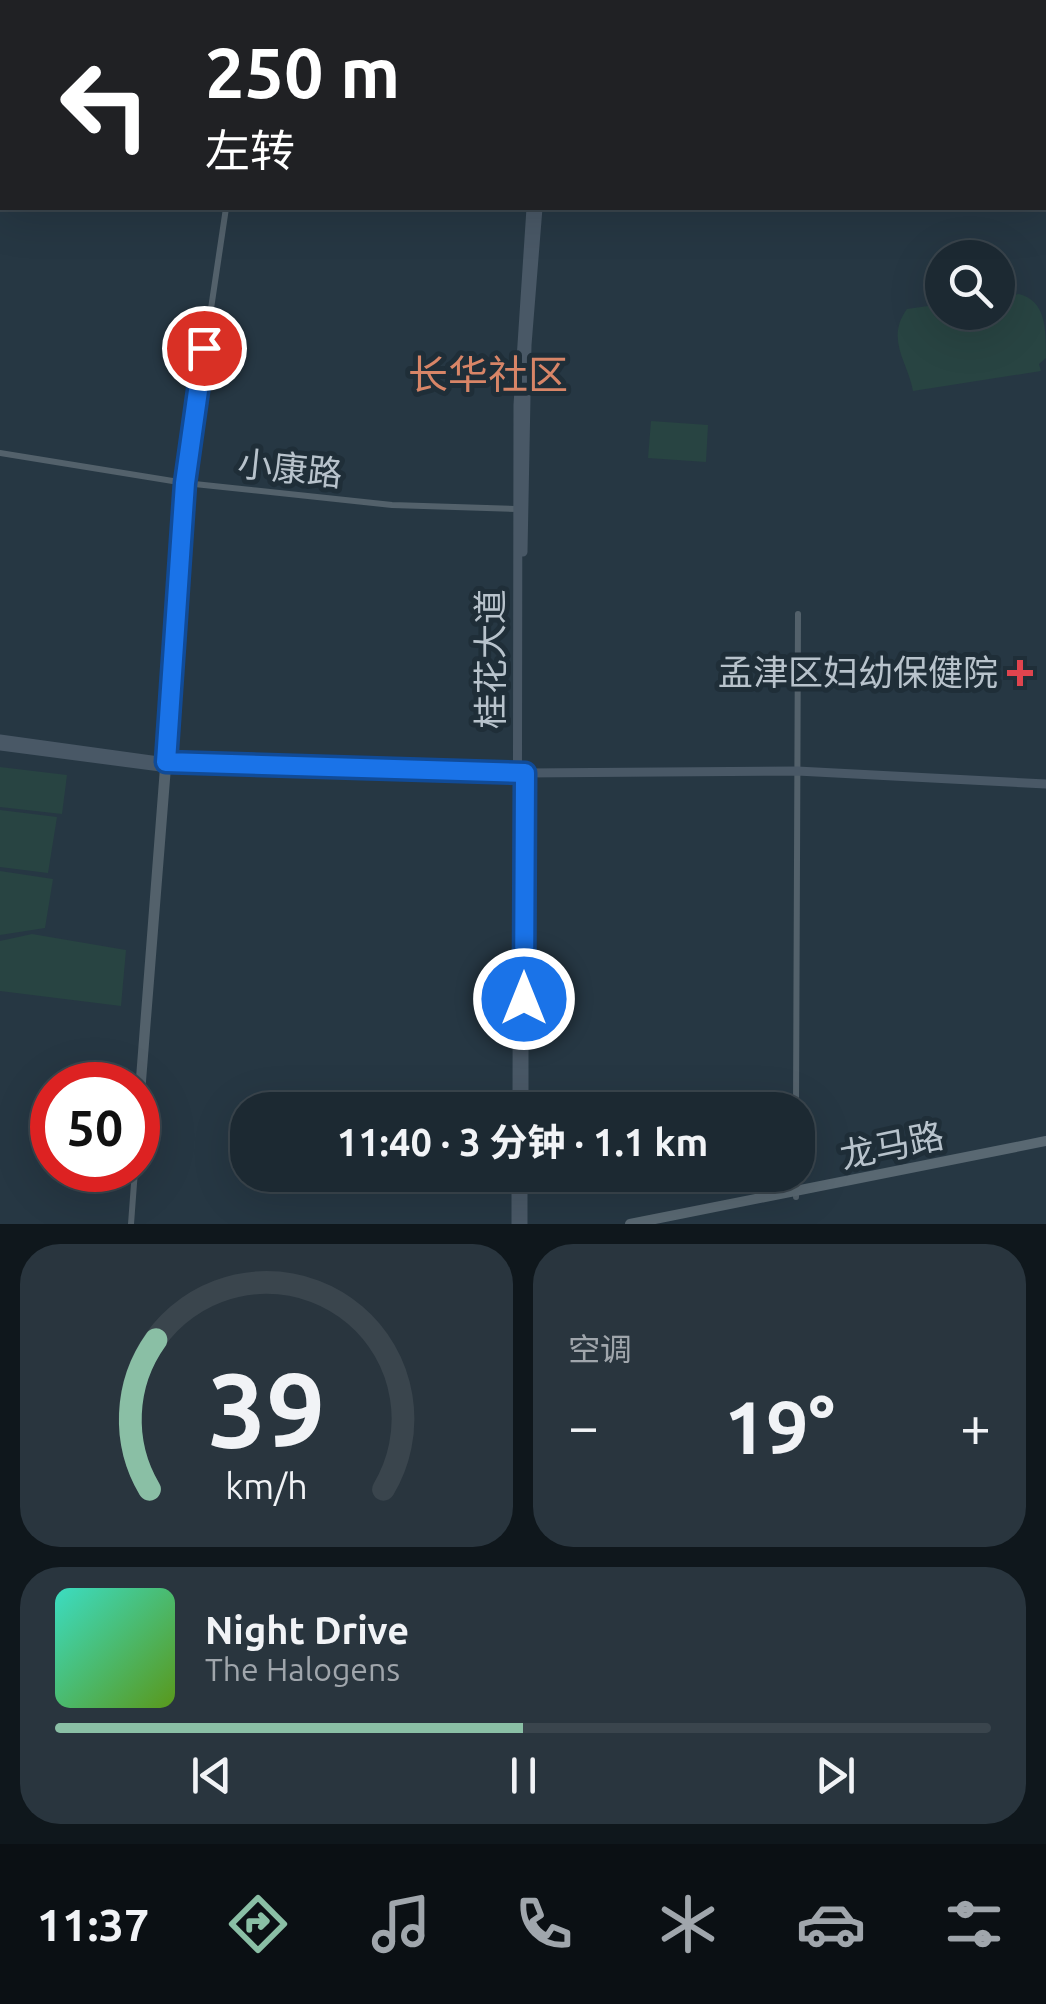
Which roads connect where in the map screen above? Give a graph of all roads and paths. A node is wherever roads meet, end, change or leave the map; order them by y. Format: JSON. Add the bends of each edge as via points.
{"nodes":[{"id":1,"x":226,"y":210,"type":"edge"},
{"id":2,"x":534,"y":210,"type":"edge"},
{"id":3,"x":534,"y":210,"type":"edge"},
{"id":4,"x":0,"y":453,"type":"edge"},
{"id":5,"x":185,"y":483,"type":"junction"},
{"id":6,"x":516,"y":509,"type":"junction"},
{"id":7,"x":798,"y":614,"type":"dead end"},
{"id":8,"x":0,"y":743,"type":"edge"},
{"id":9,"x":166,"y":766,"type":"junction"},
{"id":10,"x":797,"y":773,"type":"junction"},
{"id":11,"x":522,"y":776,"type":"junction"},
{"id":12,"x":1046,"y":786,"type":"edge"},
{"id":13,"x":140,"y":1062,"type":"edge"},
{"id":14,"x":144,"y":1062,"type":"edge"},
{"id":15,"x":520,"y":1092,"type":"edge"},
{"id":16,"x":796,"y":1092,"type":"edge"},
{"id":17,"x":1046,"y":1144,"type":"edge"},
{"id":18,"x":131,"y":1192,"type":"edge"},
{"id":19,"x":520,"y":1192,"type":"edge"},
{"id":20,"x":796,"y":1195,"type":"joint"},
{"id":21,"x":692,"y":1218,"type":"edge"},
{"id":22,"x":129,"y":1224,"type":"edge"},
{"id":23,"x":520,"y":1224,"type":"edge"},
{"id":24,"x":630,"y":1224,"type":"edge"},
{"id":25,"x":666,"y":1224,"type":"edge"}],
"edges":[{"from":1,"to":5,"type":"street"},
{"from":2,"to":6,"type":"main road","name":"桂花大道"},
{"from":3,"to":11,"type":"main road","name":"桂花大道","via":[[524,405]]},
{"from":4,"to":5,"type":"street","name":"小康路"},
{"from":5,"to":6,"type":"street","name":"小康路","via":[[392,506]]},
{"from":5,"to":9,"type":"street"},
{"from":6,"to":11,"type":"main road","name":"桂花大道"},
{"from":7,"to":10,"type":"street"},
{"from":8,"to":9,"type":"main road"},
{"from":9,"to":11,"type":"main road"},
{"from":9,"to":13,"type":"street"},
{"from":9,"to":14,"type":"street"},
{"from":10,"to":11,"type":"main road"},
{"from":10,"to":12,"type":"main road"},
{"from":10,"to":16,"type":"street"},
{"from":11,"to":15,"type":"main road","name":"桂花大道"},
{"from":17,"to":20,"type":"main road","name":"龙马路"},
{"from":18,"to":22,"type":"street"},
{"from":19,"to":23,"type":"main road"},
{"from":20,"to":21,"type":"main road","name":"龙马路"},
{"from":21,"to":24,"type":"main road","name":"龙马路"},
{"from":21,"to":25,"type":"main road","name":"龙马路"}]}
